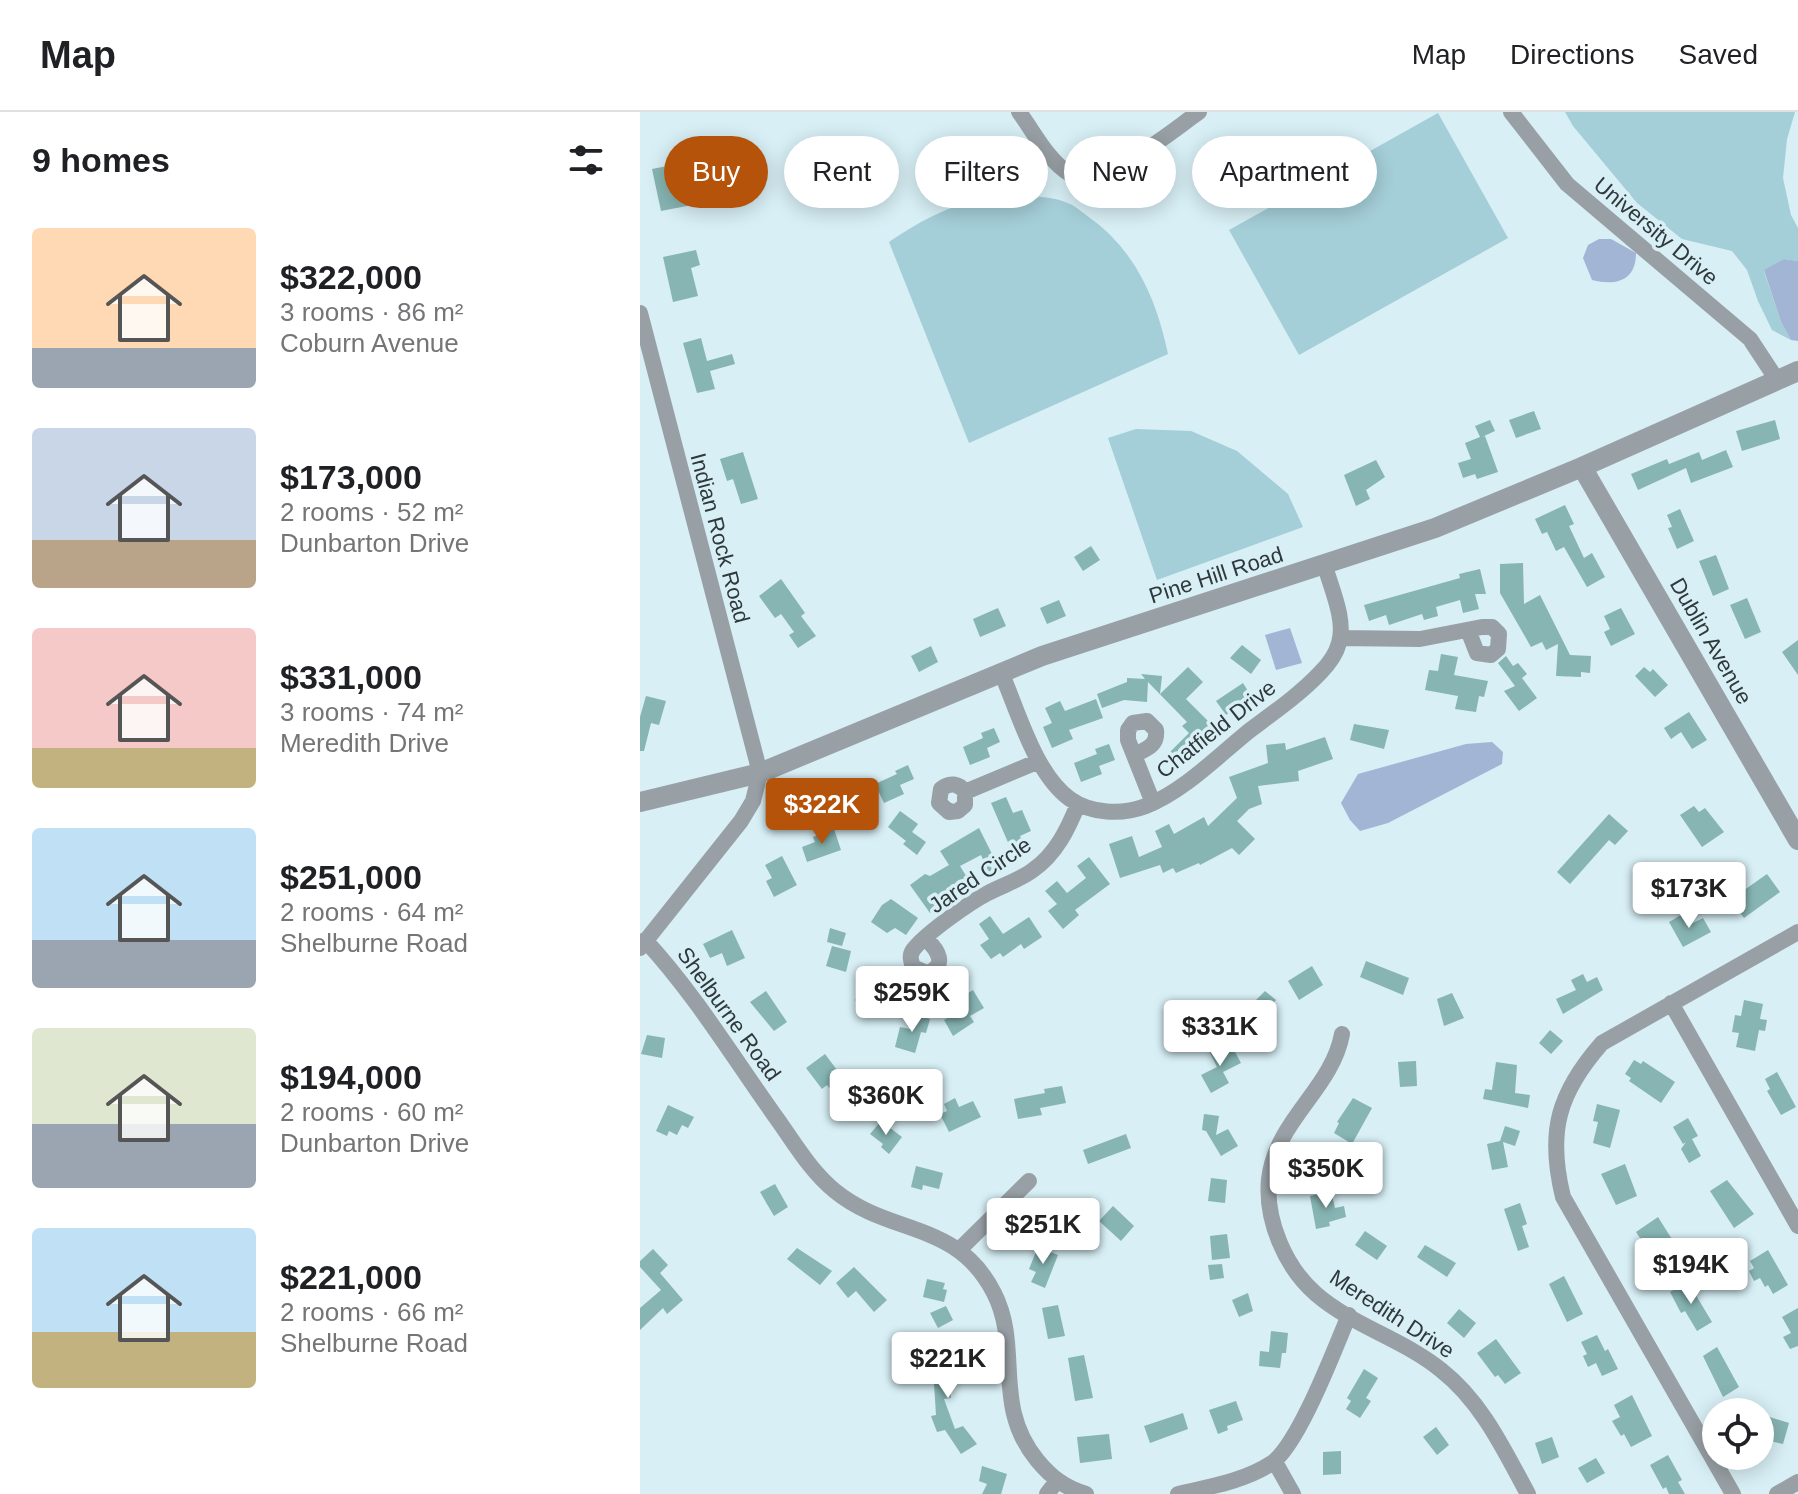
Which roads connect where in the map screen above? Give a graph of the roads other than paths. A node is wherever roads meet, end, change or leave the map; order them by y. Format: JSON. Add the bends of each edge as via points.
{"nodes":[{"id":1,"x":1019,"y":112,"type":"edge"},
{"id":2,"x":1199,"y":112,"type":"edge"},
{"id":3,"x":1511,"y":112,"type":"edge"},
{"id":4,"x":640,"y":313,"type":"edge"},
{"id":5,"x":1798,"y":371,"type":"edge"},
{"id":6,"x":1777,"y":380,"type":"junction"},
{"id":7,"x":1582,"y":467,"type":"junction"},
{"id":8,"x":1325,"y":566,"type":"junction"},
{"id":9,"x":1468,"y":630,"type":"dead end"},
{"id":10,"x":1340,"y":638,"type":"junction"},
{"id":11,"x":1001,"y":672,"type":"junction"},
{"id":12,"x":1134,"y":755,"type":"dead end"},
{"id":13,"x":1039,"y":761,"type":"junction"},
{"id":14,"x":760,"y":773,"type":"junction"},
{"id":15,"x":965,"y":792,"type":"dead end"},
{"id":16,"x":640,"y":802,"type":"edge"},
{"id":17,"x":1153,"y":803,"type":"junction"},
{"id":18,"x":1078,"y":804,"type":"junction"},
{"id":19,"x":1798,"y":840,"type":"edge"},
{"id":20,"x":1798,"y":932,"type":"edge"},
{"id":21,"x":926,"y":939,"type":"dead end"},
{"id":22,"x":643,"y":944,"type":"edge"},
{"id":23,"x":1671,"y":1003,"type":"junction"},
{"id":24,"x":1342,"y":1034,"type":"dead end"},
{"id":25,"x":1029,"y":1181,"type":"dead end"},
{"id":26,"x":1798,"y":1226,"type":"edge"},
{"id":27,"x":960,"y":1249,"type":"junction"},
{"id":28,"x":1349,"y":1315,"type":"junction"},
{"id":29,"x":1275,"y":1462,"type":"junction"},
{"id":30,"x":1798,"y":1482,"type":"edge"},
{"id":31,"x":1052,"y":1488,"type":"edge"},
{"id":32,"x":1086,"y":1494,"type":"edge"},
{"id":33,"x":1178,"y":1494,"type":"edge"},
{"id":34,"x":1293,"y":1494,"type":"edge"},
{"id":35,"x":1528,"y":1494,"type":"edge"},
{"id":36,"x":1733,"y":1494,"type":"edge"},
{"id":37,"x":1777,"y":1494,"type":"edge"}],
"edges":[{"from":1,"to":2,"type":"street","via":[[1053,159],[1072,175],[1085,176],[1117,167]]},
{"from":3,"to":6,"type":"street","name":"University Drive","via":[[1567,184],[1750,339]]},
{"from":4,"to":14,"type":"street","name":"Indian Rock Road"},
{"from":5,"to":6,"type":"street","name":"Pine Hill Road"},
{"from":6,"to":7,"type":"street","name":"Pine Hill Road"},
{"from":7,"to":8,"type":"street","name":"Pine Hill Road","via":[[1435,528]]},
{"from":7,"to":19,"type":"street","name":"Dublin Avenue"},
{"from":8,"to":10,"type":"street"},
{"from":8,"to":11,"type":"street","name":"Pine Hill Road"},
{"from":9,"to":10,"type":"street","via":[[1420,639]]},
{"from":10,"to":17,"type":"street","name":"Chatfield Drive","via":[[1328,664],[1306,686]]},
{"from":11,"to":13,"type":"street"},
{"from":11,"to":14,"type":"street","name":"Pine Hill Road"},
{"from":12,"to":17,"type":"street"},
{"from":13,"to":15,"type":"street"},
{"from":13,"to":18,"type":"street","via":[[1054,784]]},
{"from":14,"to":16,"type":"street","name":"Pine Hill Road"},
{"from":14,"to":22,"type":"street","via":[[741,821]]},
{"from":17,"to":18,"type":"street","name":"Chatfield Drive","via":[[1116,812]]},
{"from":18,"to":21,"type":"street","name":"Jared Circle","via":[[1046,859],[978,898]]},
{"from":20,"to":23,"type":"street"},
{"from":22,"to":27,"type":"street","name":"Shelburne Road","via":[[689,994],[821,1179],[855,1205]]},
{"from":23,"to":26,"type":"street"},
{"from":23,"to":36,"type":"street","via":[[1602,1043],[1580,1067],[1564,1100],[1556,1166],[1563,1197]]},
{"from":24,"to":28,"type":"street","name":"Meredith Drive","via":[[1333,1063],[1279,1140],[1269,1182],[1280,1245],[1316,1294]]},
{"from":25,"to":27,"type":"street"},
{"from":27,"to":31,"type":"street","name":"Shelburne Road","via":[[995,1294],[1016,1424]]},
{"from":28,"to":29,"type":"street","via":[[1316,1393]]},
{"from":28,"to":35,"type":"street","name":"Meredith Drive","via":[[1422,1356],[1458,1385],[1483,1414]]},
{"from":29,"to":33,"type":"street"},
{"from":29,"to":34,"type":"street"},
{"from":30,"to":37,"type":"street"},
{"from":31,"to":32,"type":"street","name":"Shelburne Road"}]}
